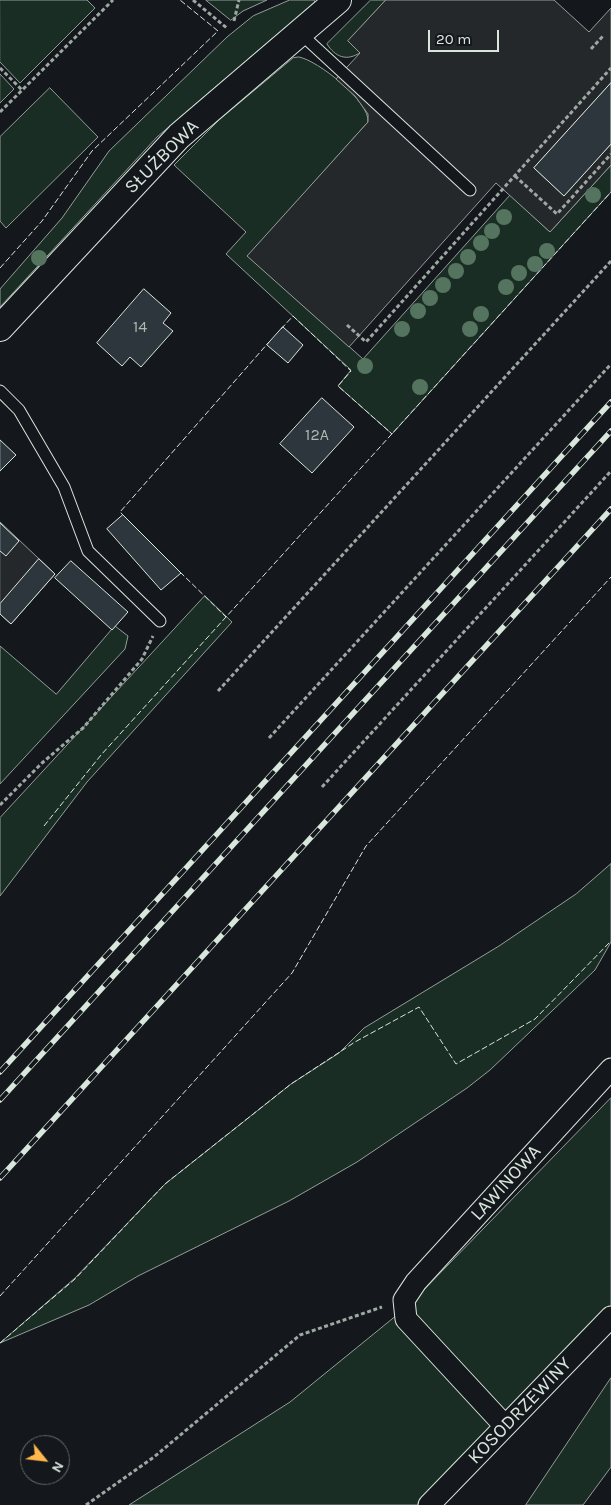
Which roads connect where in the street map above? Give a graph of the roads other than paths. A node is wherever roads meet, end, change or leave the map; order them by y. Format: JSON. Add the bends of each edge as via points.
{"nodes":[{"id":1,"x":338,"y":0,"type":"edge"},
{"id":2,"x":300,"y":33,"type":"junction"},
{"id":3,"x":470,"y":190,"type":"dead end"},
{"id":4,"x":0,"y":328,"type":"edge"},
{"id":5,"x":0,"y":391,"type":"edge"},
{"id":6,"x":160,"y":621,"type":"road end"},
{"id":7,"x":611,"y":1069,"type":"edge"},
{"id":8,"x":611,"y":1317,"type":"edge"},
{"id":9,"x":505,"y":1426,"type":"junction"},
{"id":10,"x":428,"y":1505,"type":"edge"}],
"edges":[{"from":1,"to":2,"type":"street","name":"SŁUŻBOWA"},
{"from":2,"to":3,"type":"lane"},
{"from":2,"to":4,"type":"street","name":"SŁUŻBOWA","via":[[179,136]]},
{"from":5,"to":6,"type":"lane","via":[[19,410],[64,486],[88,551]]},
{"from":7,"to":9,"type":"street","name":"LAWINOWA","via":[[423,1274],[404,1300],[406,1319]]},
{"from":8,"to":9,"type":"street","name":"KOSODRZEWINY"},
{"from":9,"to":10,"type":"street","name":"KOSODRZEWINY"}]}
